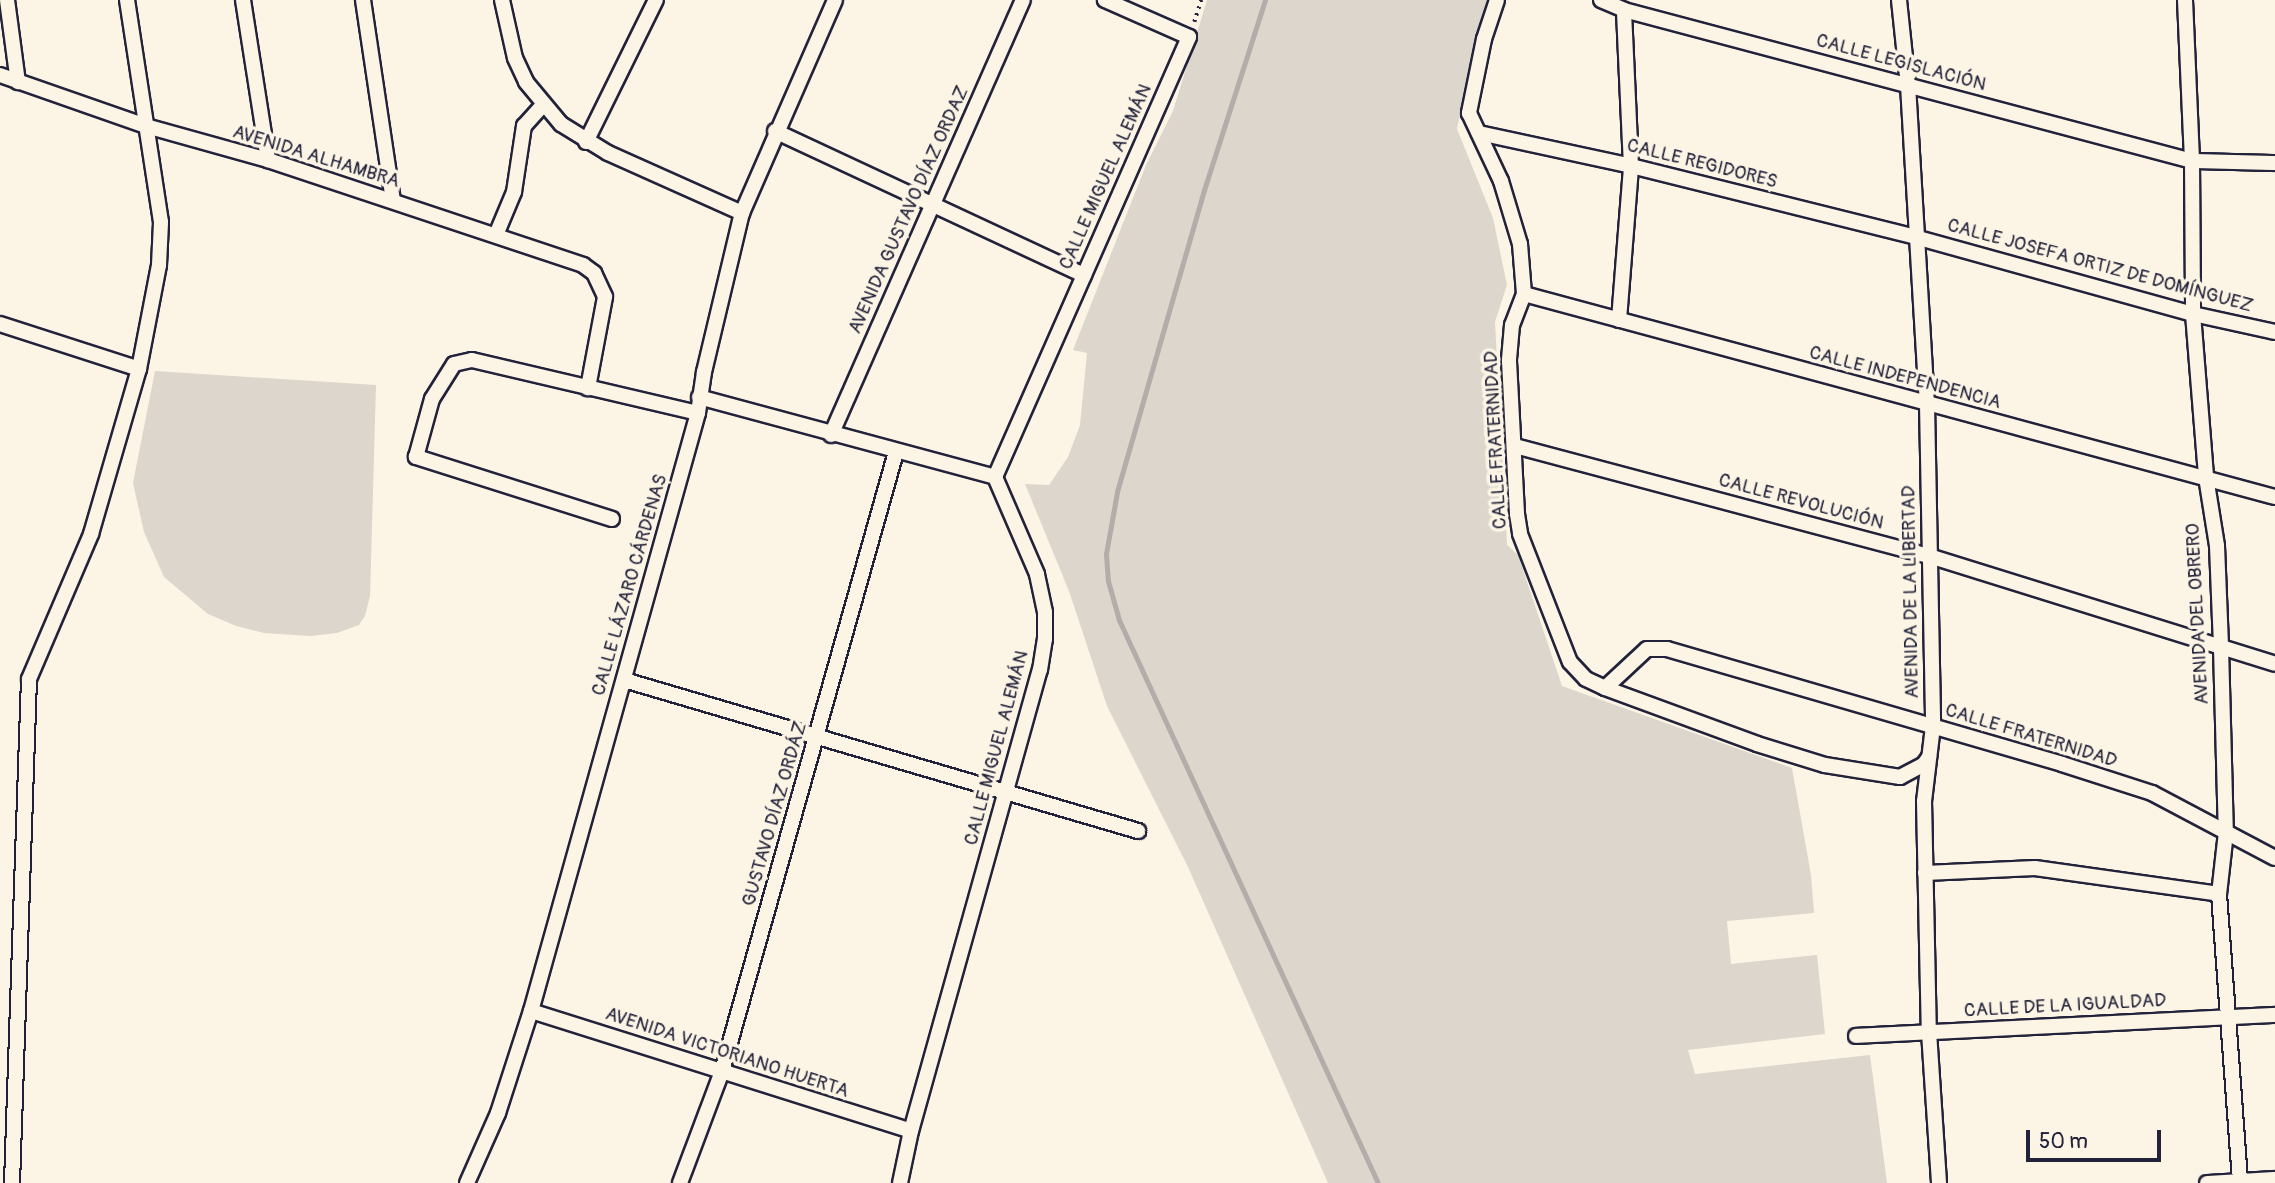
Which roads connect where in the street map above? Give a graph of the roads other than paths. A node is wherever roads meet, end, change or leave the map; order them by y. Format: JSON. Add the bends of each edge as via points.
{"nodes":[{"id":1,"x":6,"y":0,"type":"edge"},
{"id":2,"x":127,"y":0,"type":"edge"},
{"id":3,"x":243,"y":0,"type":"edge"},
{"id":4,"x":363,"y":0,"type":"edge"},
{"id":5,"x":502,"y":0,"type":"edge"},
{"id":6,"x":656,"y":0,"type":"edge"},
{"id":7,"x":835,"y":0,"type":"edge"},
{"id":8,"x":1023,"y":0,"type":"edge"},
{"id":9,"x":1105,"y":0,"type":"edge"},
{"id":10,"x":1497,"y":0,"type":"edge"},
{"id":11,"x":1601,"y":0,"type":"edge"},
{"id":12,"x":1899,"y":0,"type":"edge"},
{"id":13,"x":2185,"y":0,"type":"edge"},
{"id":14,"x":1624,"y":10,"type":"junction"},
{"id":15,"x":0,"y":75,"type":"edge"},
{"id":16,"x":18,"y":82,"type":"junction"},
{"id":17,"x":1908,"y":85,"type":"junction"},
{"id":18,"x":543,"y":106,"type":"junction"},
{"id":19,"x":146,"y":126,"type":"junction"},
{"id":20,"x":775,"y":131,"type":"junction"},
{"id":21,"x":1479,"y":133,"type":"junction"},
{"id":22,"x":586,"y":142,"type":"junction"},
{"id":23,"x":268,"y":160,"type":"junction"},
{"id":24,"x":2192,"y":161,"type":"junction"},
{"id":25,"x":2275,"y":163,"type":"edge"},
{"id":26,"x":1631,"y":166,"type":"junction"},
{"id":27,"x":393,"y":200,"type":"junction"},
{"id":28,"x":933,"y":204,"type":"junction"},
{"id":29,"x":742,"y":213,"type":"junction"},
{"id":30,"x":496,"y":235,"type":"junction"},
{"id":31,"x":1915,"y":237,"type":"junction"},
{"id":32,"x":1084,"y":275,"type":"junction"},
{"id":33,"x":1524,"y":294,"type":"junction"},
{"id":34,"x":2193,"y":314,"type":"junction"},
{"id":35,"x":1619,"y":320,"type":"junction"},
{"id":36,"x":0,"y":324,"type":"edge"},
{"id":37,"x":2275,"y":332,"type":"edge"},
{"id":38,"x":139,"y":369,"type":"junction"},
{"id":39,"x":588,"y":388,"type":"junction"},
{"id":40,"x":699,"y":397,"type":"junction"},
{"id":41,"x":1927,"y":404,"type":"junction"},
{"id":42,"x":698,"y":413,"type":"junction"},
{"id":43,"x":831,"y":435,"type":"junction"},
{"id":44,"x":1515,"y":446,"type":"junction"},
{"id":45,"x":896,"y":452,"type":"junction"},
{"id":46,"x":995,"y":477,"type":"junction"},
{"id":47,"x":2206,"y":477,"type":"junction"},
{"id":48,"x":2275,"y":497,"type":"edge"},
{"id":49,"x":612,"y":519,"type":"dead end"},
{"id":50,"x":1929,"y":555,"type":"junction"},
{"id":51,"x":2221,"y":647,"type":"junction"},
{"id":52,"x":2275,"y":664,"type":"edge"},
{"id":53,"x":624,"y":681,"type":"junction"},
{"id":54,"x":1605,"y":688,"type":"junction"},
{"id":55,"x":1933,"y":726,"type":"junction"},
{"id":56,"x":816,"y":736,"type":"junction"},
{"id":57,"x":1930,"y":755,"type":"junction"},
{"id":58,"x":1006,"y":792,"type":"junction"},
{"id":59,"x":1138,"y":831,"type":"dead end"},
{"id":60,"x":2225,"y":832,"type":"junction"},
{"id":61,"x":2275,"y":858,"type":"edge"},
{"id":62,"x":1925,"y":873,"type":"junction"},
{"id":63,"x":2219,"y":894,"type":"junction"},
{"id":64,"x":531,"y":1012,"type":"junction"},
{"id":65,"x":2275,"y":1015,"type":"edge"},
{"id":66,"x":2227,"y":1018,"type":"junction"},
{"id":67,"x":1929,"y":1032,"type":"junction"},
{"id":68,"x":1856,"y":1036,"type":"dead end"},
{"id":69,"x":722,"y":1072,"type":"junction"},
{"id":70,"x":911,"y":1131,"type":"junction"},
{"id":71,"x":2275,"y":1179,"type":"edge"},
{"id":72,"x":2240,"y":1182,"type":"edge"},
{"id":73,"x":12,"y":1183,"type":"edge"},
{"id":74,"x":467,"y":1183,"type":"edge"},
{"id":75,"x":680,"y":1183,"type":"edge"},
{"id":76,"x":900,"y":1183,"type":"edge"},
{"id":77,"x":1939,"y":1183,"type":"edge"},
{"id":78,"x":2207,"y":1183,"type":"edge"}],
"edges":[{"from":1,"to":16,"type":"street"},
{"from":2,"to":19,"type":"street"},
{"from":3,"to":23,"type":"street"},
{"from":4,"to":27,"type":"street"},
{"from":5,"to":18,"type":"street","via":[[515,58]]},
{"from":6,"to":22,"type":"street"},
{"from":7,"to":20,"type":"street","name":"CALLE LÁZARO CÁRDENAS"},
{"from":8,"to":28,"type":"street","name":"AVENIDA GUSTAVO DÍAZ ORDAZ"},
{"from":9,"to":32,"type":"street","name":"CALLE MIGUEL ALEMÁN","via":[[1189,37]]},
{"from":10,"to":21,"type":"street","name":"CALLE FRATERNIDAD","via":[[1469,113]]},
{"from":11,"to":14,"type":"street","name":"CALLE LEGISLACIÓN"},
{"from":12,"to":17,"type":"street","name":"AVENIDA DE LA LIBERTAD"},
{"from":13,"to":24,"type":"street","name":"AVENIDA DEL OBRERO"},
{"from":14,"to":17,"type":"street","name":"CALLE LEGISLACIÓN"},
{"from":14,"to":26,"type":"street"},
{"from":15,"to":16,"type":"street","name":"AVENIDA ALHAMBRA"},
{"from":16,"to":19,"type":"street","name":"AVENIDA ALHAMBRA"},
{"from":17,"to":24,"type":"street","name":"CALLE LEGISLACIÓN"},
{"from":17,"to":31,"type":"street","name":"AVENIDA DE LA LIBERTAD"},
{"from":18,"to":22,"type":"street"},
{"from":18,"to":30,"type":"street","via":[[524,126],[514,192]]},
{"from":19,"to":23,"type":"street","name":"AVENIDA ALHAMBRA"},
{"from":19,"to":38,"type":"street","via":[[161,222]]},
{"from":20,"to":28,"type":"street"},
{"from":20,"to":29,"type":"street","name":"CALLE LÁZARO CÁRDENAS"},
{"from":21,"to":26,"type":"street","name":"CALLE REGIDORES"},
{"from":21,"to":33,"type":"street","name":"CALLE FRATERNIDAD","via":[[1514,216]]},
{"from":22,"to":29,"type":"street"},
{"from":23,"to":27,"type":"street","name":"AVENIDA ALHAMBRA"},
{"from":24,"to":25,"type":"street","name":"CALLE LEGISLACIÓN"},
{"from":24,"to":34,"type":"street","name":"AVENIDA DEL OBRERO"},
{"from":26,"to":31,"type":"street","name":"CALLE REGIDORES"},
{"from":26,"to":35,"type":"street"},
{"from":27,"to":30,"type":"street","name":"AVENIDA ALHAMBRA"},
{"from":28,"to":32,"type":"street"},
{"from":28,"to":43,"type":"street","name":"AVENIDA GUSTAVO DÍAZ ORDAZ"},
{"from":29,"to":40,"type":"street","name":"CALLE LÁZARO CÁRDENAS"},
{"from":30,"to":39,"type":"street","name":"AVENIDA ALHAMBRA","via":[[583,265],[594,274],[605,296]]},
{"from":31,"to":34,"type":"street","name":"CALLE JOSEFA ORTIZ DE DOMÍNGUEZ"},
{"from":31,"to":41,"type":"street","name":"AVENIDA DE LA LIBERTAD"},
{"from":32,"to":46,"type":"street","name":"CALLE MIGUEL ALEMÁN"},
{"from":33,"to":35,"type":"street","name":"CALLE INDEPENDENCIA"},
{"from":33,"to":44,"type":"street","name":"CALLE FRATERNIDAD","via":[[1509,342]]},
{"from":34,"to":37,"type":"street","name":"CALLE JOSEFA ORTIZ DE DOMÍNGUEZ"},
{"from":34,"to":47,"type":"street","name":"AVENIDA DEL OBRERO"},
{"from":35,"to":41,"type":"street","name":"CALLE INDEPENDENCIA"},
{"from":36,"to":38,"type":"street"},
{"from":38,"to":73,"type":"street","via":[[91,534],[29,679]]},
{"from":39,"to":42,"type":"street"},
{"from":39,"to":49,"type":"street","via":[[472,360],[454,364],[432,399],[416,457]]},
{"from":40,"to":42,"type":"street","name":"CALLE LÁZARO CÁRDENAS"},
{"from":40,"to":43,"type":"street"},
{"from":41,"to":47,"type":"street","name":"CALLE INDEPENDENCIA"},
{"from":41,"to":50,"type":"street","name":"AVENIDA DE LA LIBERTAD"},
{"from":42,"to":53,"type":"street","name":"CALLE LÁZARO CÁRDENAS"},
{"from":43,"to":45,"type":"street"},
{"from":44,"to":50,"type":"street","name":"CALLE REVOLUCIÓN"},
{"from":44,"to":54,"type":"street","name":"CALLE FRATERNIDAD","via":[[1520,534],[1576,671]]},
{"from":45,"to":46,"type":"street"},
{"from":45,"to":56,"type":"street","name":"GUSTAVO DÍAZ ORDÁZ"},
{"from":46,"to":58,"type":"street","name":"CALLE MIGUEL ALEMÁN","via":[[1037,574],[1045,612],[1040,670]]},
{"from":47,"to":48,"type":"street","name":"CALLE INDEPENDENCIA"},
{"from":47,"to":51,"type":"street","name":"AVENIDA DEL OBRERO","via":[[2217,546]]},
{"from":50,"to":51,"type":"street","name":"CALLE REVOLUCIÓN"},
{"from":50,"to":55,"type":"street","name":"AVENIDA DE LA LIBERTAD"},
{"from":51,"to":52,"type":"street","name":"CALLE REVOLUCIÓN"},
{"from":51,"to":60,"type":"street","name":"AVENIDA DEL OBRERO"},
{"from":53,"to":56,"type":"street"},
{"from":53,"to":64,"type":"street","name":"CALLE LÁZARO CÁRDENAS"},
{"from":54,"to":55,"type":"street","name":"CALLE FRATERNIDAD","via":[[1639,654],[1657,647]]},
{"from":54,"to":57,"type":"street","name":"CALLE FRATERNIDAD","via":[[1825,765],[1900,777],[1924,764]]},
{"from":55,"to":57,"type":"street","name":"AVENIDA DE LA LIBERTAD"},
{"from":55,"to":60,"type":"street","name":"CALLE FRATERNIDAD","via":[[2152,793]]},
{"from":56,"to":58,"type":"street"},
{"from":56,"to":69,"type":"street","name":"GUSTAVO DÍAZ ORDÁZ"},
{"from":57,"to":62,"type":"street","name":"AVENIDA DE LA LIBERTAD","via":[[1924,801]]},
{"from":58,"to":59,"type":"street"},
{"from":58,"to":70,"type":"street","name":"CALLE MIGUEL ALEMÁN"},
{"from":60,"to":61,"type":"street","name":"CALLE FRATERNIDAD"},
{"from":60,"to":63,"type":"street","name":"AVENIDA DEL OBRERO"},
{"from":62,"to":63,"type":"street","via":[[2035,868]]},
{"from":62,"to":67,"type":"street","name":"AVENIDA DE LA LIBERTAD"},
{"from":63,"to":66,"type":"street","name":"AVENIDA DEL OBRERO"},
{"from":64,"to":69,"type":"street","name":"AVENIDA VICTORIANO HUERTA"},
{"from":64,"to":74,"type":"street","name":"CALLE LÁZARO CÁRDENAS","via":[[498,1113]]},
{"from":65,"to":66,"type":"street","name":"CALLE DE LA IGUALDAD"},
{"from":66,"to":67,"type":"street","name":"CALLE DE LA IGUALDAD"},
{"from":66,"to":72,"type":"street","name":"AVENIDA DEL OBRERO"},
{"from":67,"to":68,"type":"street","name":"CALLE DE LA IGUALDAD"},
{"from":67,"to":77,"type":"street","name":"AVENIDA DE LA LIBERTAD"},
{"from":69,"to":70,"type":"street","name":"AVENIDA VICTORIANO HUERTA"},
{"from":69,"to":75,"type":"street","name":"GUSTAVO DÍAZ ORDÁZ"},
{"from":70,"to":76,"type":"street","name":"CALLE MIGUEL ALEMÁN"},
{"from":71,"to":72,"type":"street"},
{"from":72,"to":78,"type":"street"}]}
